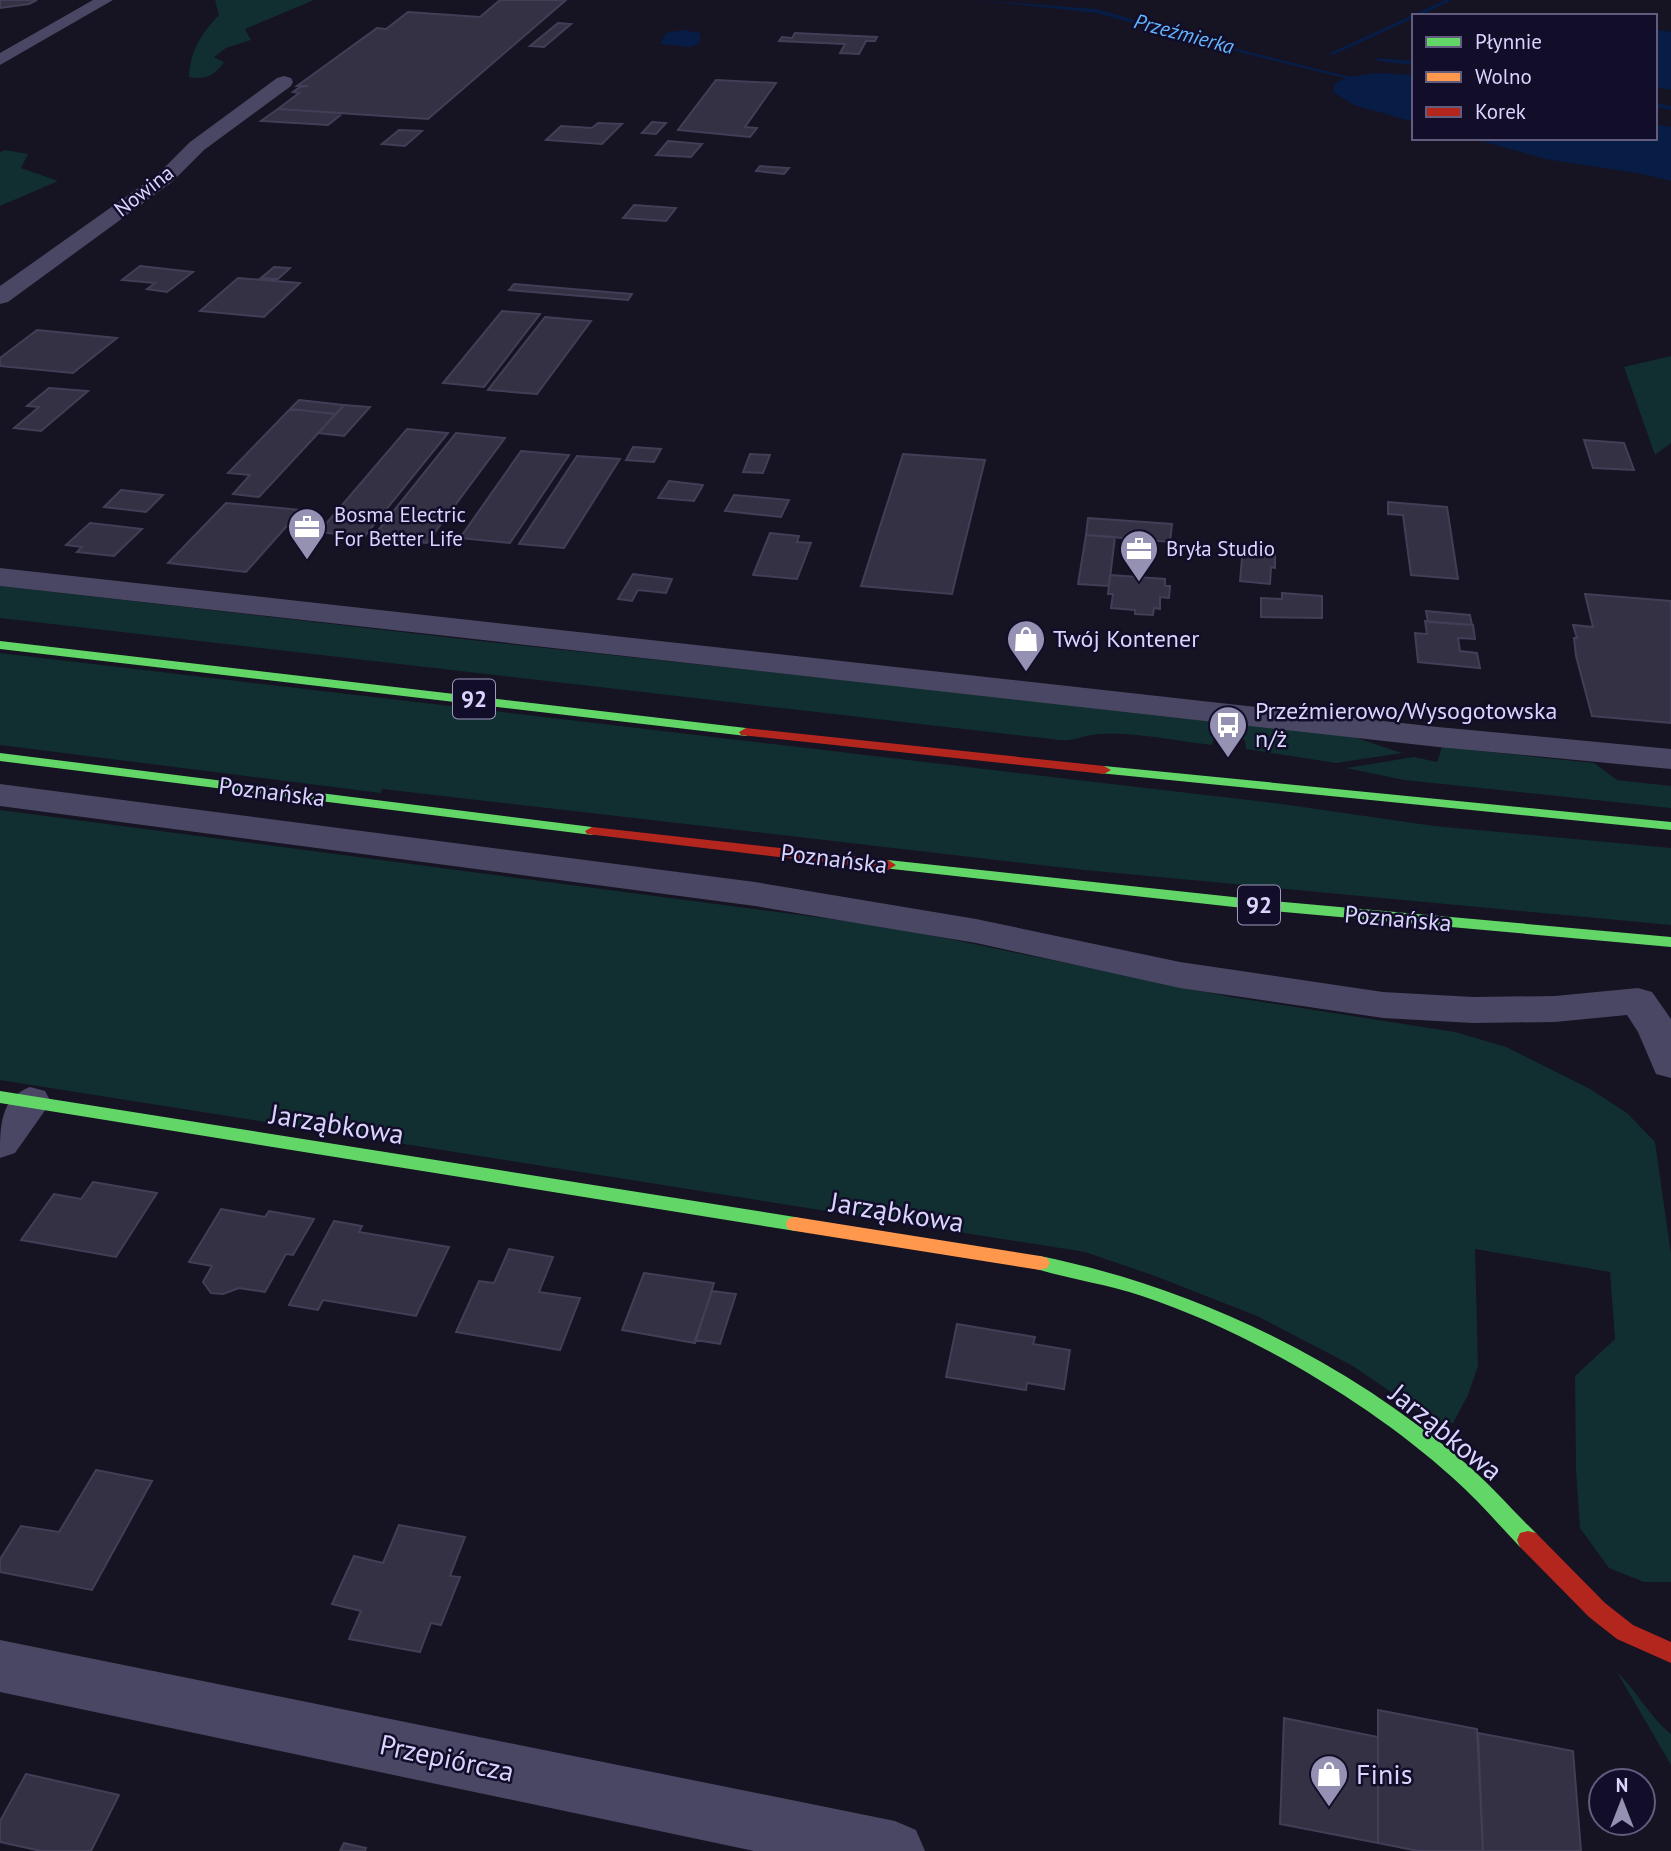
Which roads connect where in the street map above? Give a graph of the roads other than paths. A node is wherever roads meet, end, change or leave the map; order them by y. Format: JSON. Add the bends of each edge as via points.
{"nodes":[{"id":1,"x":105,"y":0,"type":"edge"},
{"id":2,"x":0,"y":60,"type":"edge"},
{"id":3,"x":284,"y":82,"type":"dead end"},
{"id":4,"x":0,"y":297,"type":"edge"},
{"id":5,"x":0,"y":577,"type":"edge"},
{"id":6,"x":0,"y":645,"type":"edge"},
{"id":7,"x":0,"y":757,"type":"edge"},
{"id":8,"x":1671,"y":759,"type":"edge"},
{"id":9,"x":0,"y":795,"type":"edge"},
{"id":10,"x":1671,"y":826,"type":"edge"},
{"id":11,"x":1671,"y":942,"type":"edge"},
{"id":12,"x":1671,"y":1064,"type":"edge"},
{"id":13,"x":15,"y":1100,"type":"edge"},
{"id":14,"x":0,"y":1142,"type":"edge"},
{"id":15,"x":1671,"y":1653,"type":"edge"},
{"id":16,"x":0,"y":1666,"type":"edge"},
{"id":17,"x":895,"y":1851,"type":"edge"}],
"edges":[{"from":1,"to":2,"type":"street"},
{"from":3,"to":4,"type":"street","name":"Nowina","via":[[197,146],[165,178]]},
{"from":5,"to":8,"type":"street"},
{"from":6,"to":10,"type":"main road","number":"92","via":[[947,755]]},
{"from":7,"to":11,"type":"main road","name":"Poznańska","number":"92","via":[[1001,878]]},
{"from":9,"to":12,"type":"street","via":[[755,894],[976,931],[1180,975],[1383,1005],[1555,1009],[1637,1001],[1658,1031]]},
{"from":13,"to":14,"type":"street"},
{"from":13,"to":15,"type":"main road","name":"Jarząbkowa","via":[[1066,1266],[1149,1292],[1240,1329],[1393,1419],[1451,1463],[1597,1610],[1625,1632]]},
{"from":16,"to":17,"type":"street","name":"Przepiórcza"}]}
